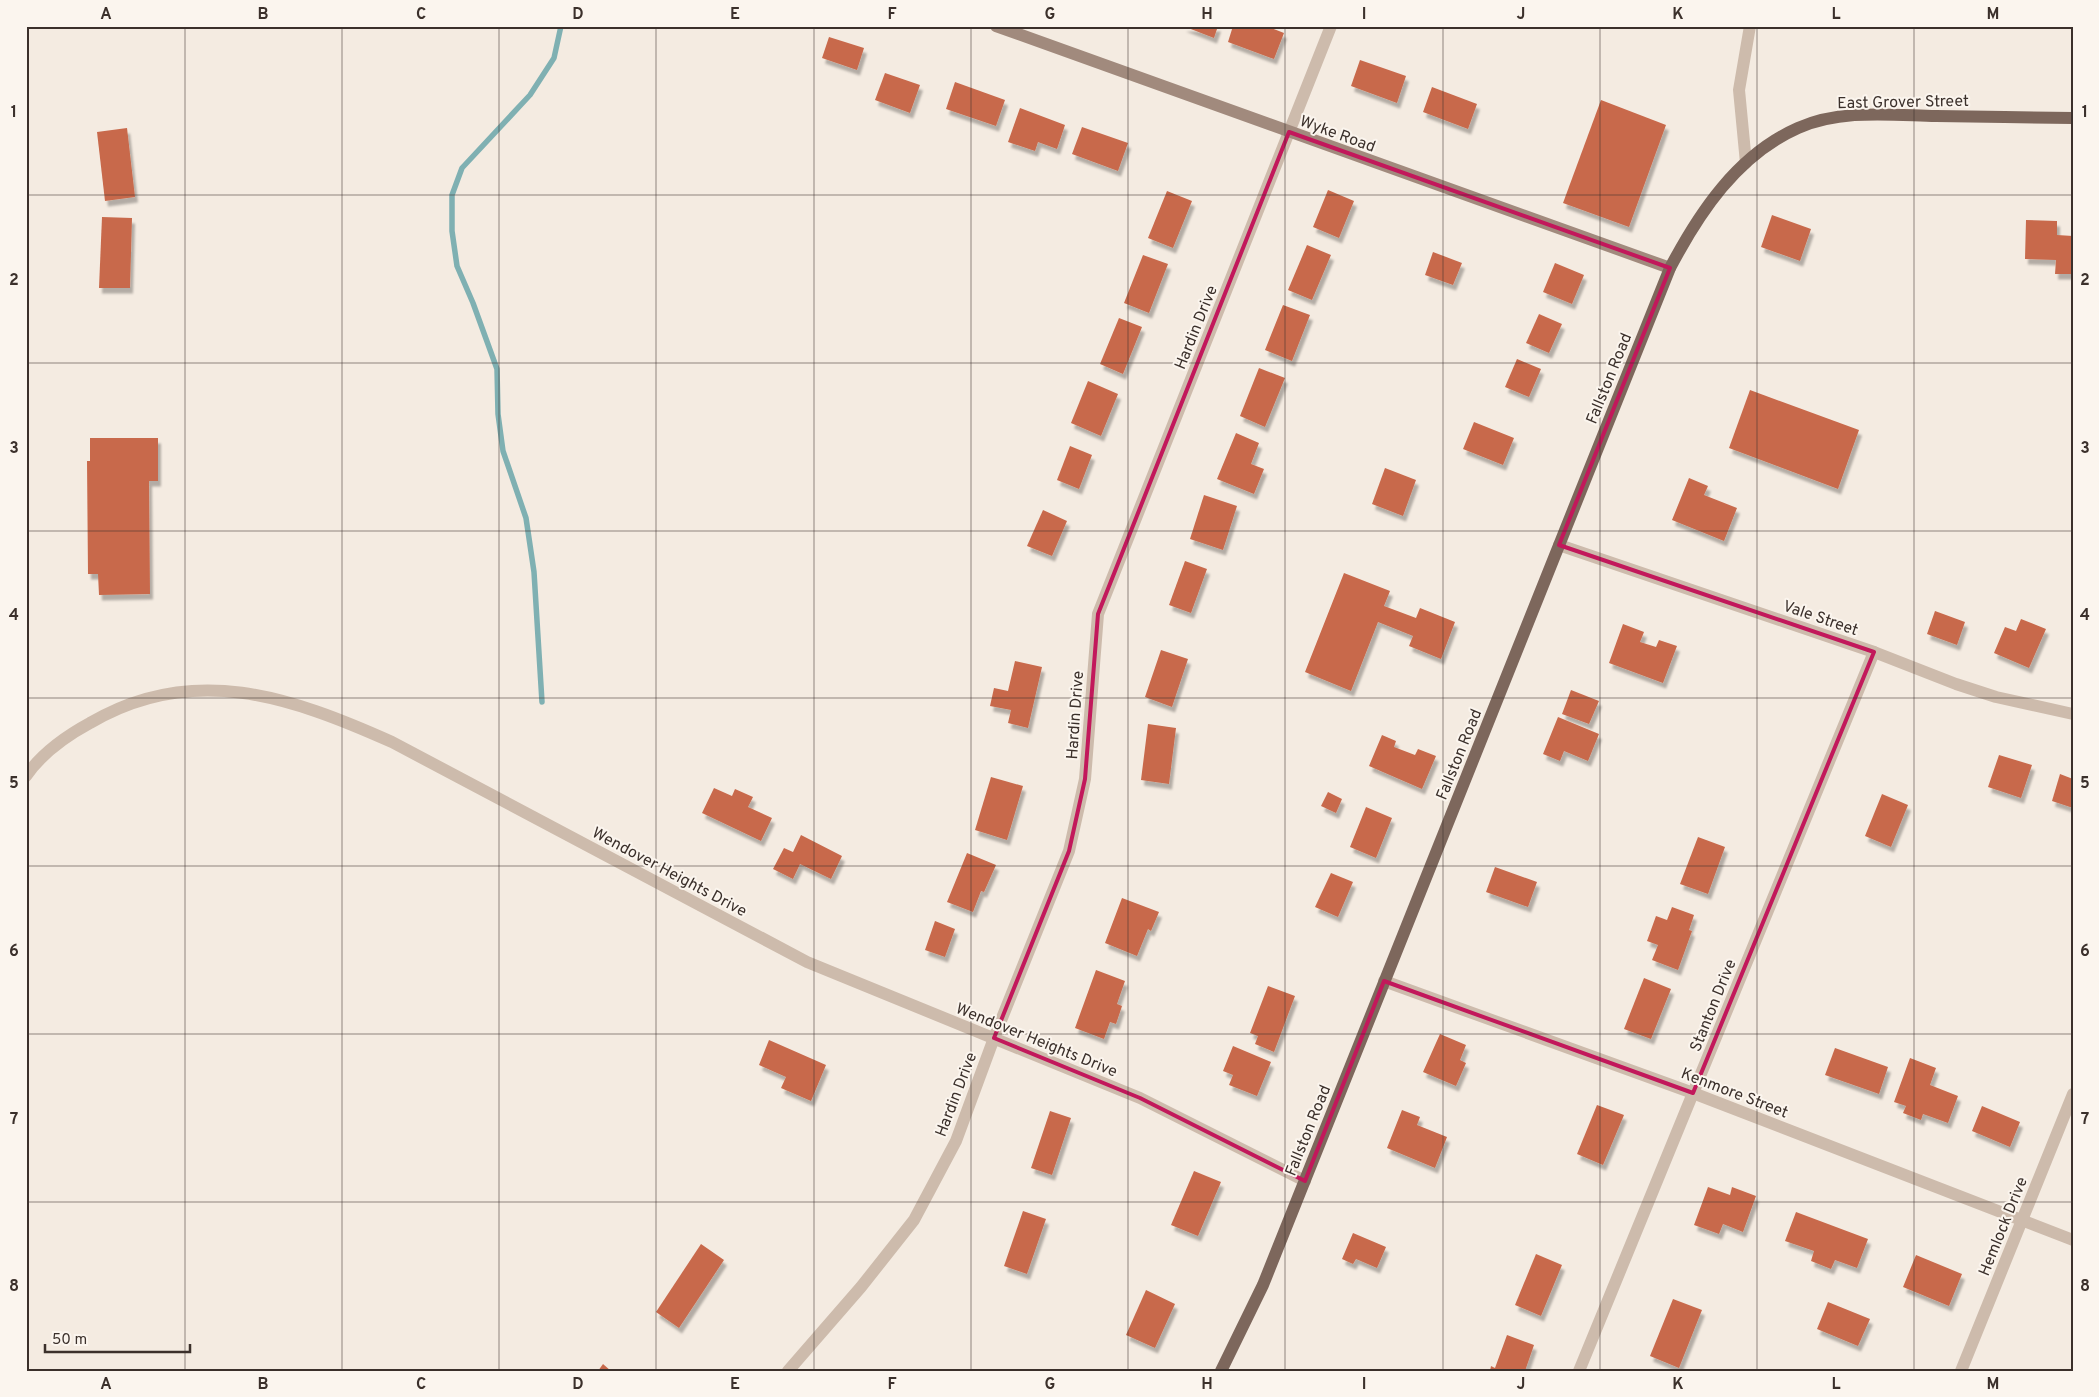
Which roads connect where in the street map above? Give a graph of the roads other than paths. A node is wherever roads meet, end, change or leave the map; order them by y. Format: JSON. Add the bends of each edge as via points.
{"nodes":[{"id":1,"x":996,"y":26,"type":"edge"},
{"id":2,"x":1331,"y":26,"type":"edge"},
{"id":3,"x":1750,"y":26,"type":"edge"},
{"id":4,"x":2073,"y":118,"type":"edge"},
{"id":5,"x":1289,"y":132,"type":"junction"},
{"id":6,"x":1746,"y":163,"type":"junction"},
{"id":7,"x":1670,"y":268,"type":"junction"},
{"id":8,"x":1560,"y":545,"type":"junction"},
{"id":9,"x":1874,"y":652,"type":"junction"},
{"id":10,"x":2073,"y":714,"type":"edge"},
{"id":11,"x":26,"y":776,"type":"edge"},
{"id":12,"x":1384,"y":981,"type":"junction"},
{"id":13,"x":994,"y":1038,"type":"junction"},
{"id":14,"x":1693,"y":1093,"type":"junction"},
{"id":15,"x":2073,"y":1094,"type":"edge"},
{"id":16,"x":1305,"y":1181,"type":"junction"},
{"id":17,"x":2021,"y":1220,"type":"junction"},
{"id":18,"x":2073,"y":1240,"type":"edge"},
{"id":19,"x":788,"y":1371,"type":"edge"},
{"id":20,"x":1221,"y":1371,"type":"edge"},
{"id":21,"x":1579,"y":1371,"type":"edge"},
{"id":22,"x":1961,"y":1371,"type":"edge"}],
"edges":[{"from":1,"to":5,"type":"main road","name":"Wyke Road"},
{"from":2,"to":5,"type":"street","name":"Hardin Drive"},
{"from":3,"to":6,"type":"street","via":[[1739,90]]},
{"from":4,"to":6,"type":"main road","name":"East Grover Street","via":[[1842,116],[1798,128]]},
{"from":5,"to":7,"type":"main road","name":"Wyke Road"},
{"from":5,"to":13,"type":"street","name":"Hardin Drive","via":[[1098,614],[1085,779],[1069,851]]},
{"from":6,"to":7,"type":"main road","name":"Fallston Road","via":[[1701,214]]},
{"from":7,"to":8,"type":"main road","name":"Fallston Road"},
{"from":8,"to":9,"type":"street","name":"Vale Street"},
{"from":8,"to":12,"type":"main road","name":"Fallston Road"},
{"from":9,"to":10,"type":"street","name":"Vale Street","via":[[1996,697]]},
{"from":9,"to":14,"type":"street","name":"Stanton Drive"},
{"from":11,"to":13,"type":"street","name":"Wendover Heights Drive","via":[[53,748],[76,731],[100,716],[139,700],[166,692],[195,690],[235,691],[275,698],[327,714],[392,742],[807,962]]},
{"from":12,"to":14,"type":"street","name":"Kenmore Street"},
{"from":12,"to":16,"type":"main road","name":"Fallston Road"},
{"from":13,"to":16,"type":"street","name":"Wendover Heights Drive","via":[[1140,1098]]},
{"from":13,"to":19,"type":"street","name":"Hardin Drive","via":[[956,1141],[914,1220],[861,1288]]},
{"from":14,"to":17,"type":"street","name":"Kenmore Street"},
{"from":14,"to":21,"type":"street","name":"Stanton Drive"},
{"from":15,"to":17,"type":"street","name":"Hemlock Drive"},
{"from":16,"to":20,"type":"main road","name":"Fallston Road","via":[[1263,1286]]},
{"from":17,"to":18,"type":"street","name":"Kenmore Street"},
{"from":17,"to":22,"type":"street","name":"Hemlock Drive"}]}
